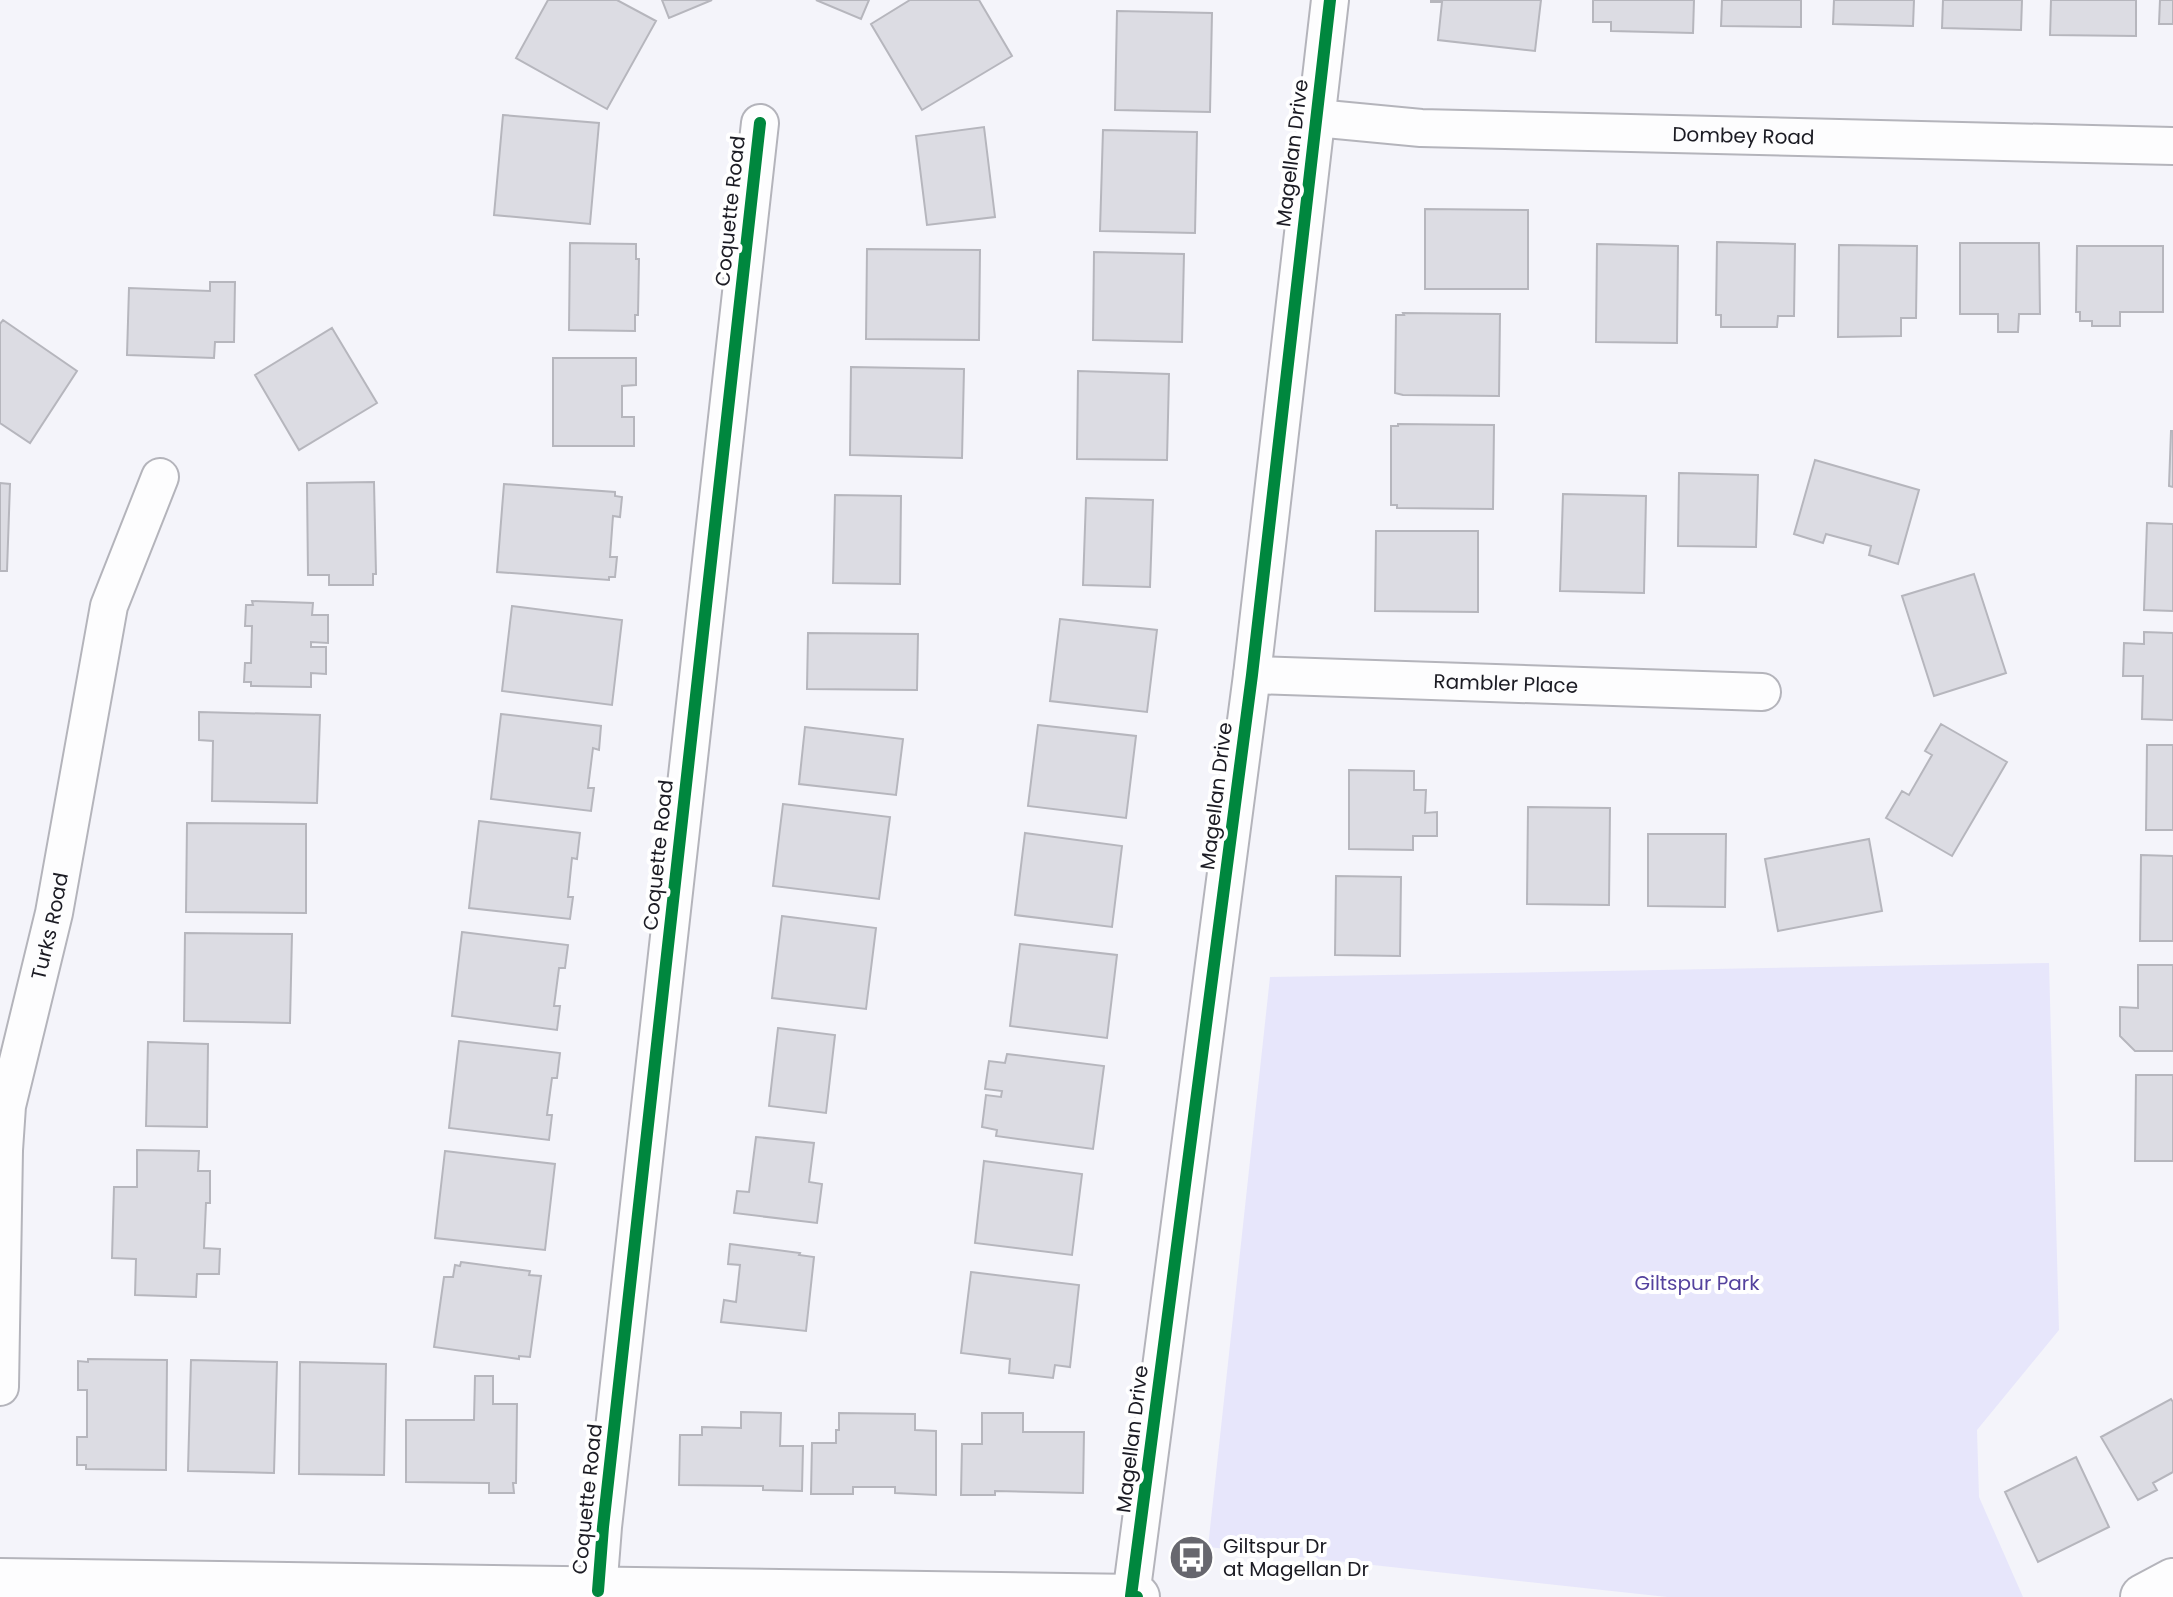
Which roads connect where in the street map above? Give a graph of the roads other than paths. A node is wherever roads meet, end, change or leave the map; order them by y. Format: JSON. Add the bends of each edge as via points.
{"nodes":[{"id":1,"x":1330,"y":0,"type":"edge"},
{"id":2,"x":1316,"y":118,"type":"junction"},
{"id":3,"x":760,"y":123,"type":"dead end"},
{"id":4,"x":2173,"y":146,"type":"edge"},
{"id":5,"x":160,"y":477,"type":"dead end"},
{"id":6,"x":1252,"y":675,"type":"junction"},
{"id":7,"x":1762,"y":692,"type":"dead end"},
{"id":8,"x":0,"y":1387,"type":"edge"},
{"id":9,"x":0,"y":1581,"type":"edge"},
{"id":10,"x":2173,"y":1581,"type":"edge"},
{"id":11,"x":598,"y":1591,"type":"junction"},
{"id":12,"x":1134,"y":1597,"type":"edge"},
{"id":13,"x":2143,"y":1597,"type":"edge"}],
"edges":[{"from":1,"to":2,"type":"street","name":"Magellan Drive"},
{"from":2,"to":4,"type":"street","name":"Dombey Road","via":[[1421,128]]},
{"from":2,"to":6,"type":"street","name":"Magellan Drive"},
{"from":3,"to":11,"type":"street","name":"Coquette Road"},
{"from":5,"to":8,"type":"street","name":"Turks Road","via":[[109,606],[54,913],[7,1106]]},
{"from":6,"to":7,"type":"street","name":"Rambler Place"},
{"from":6,"to":12,"type":"street","name":"Magellan Drive"},
{"from":9,"to":11,"type":"street"},
{"from":10,"to":13,"type":"street"},
{"from":11,"to":12,"type":"street"}]}
